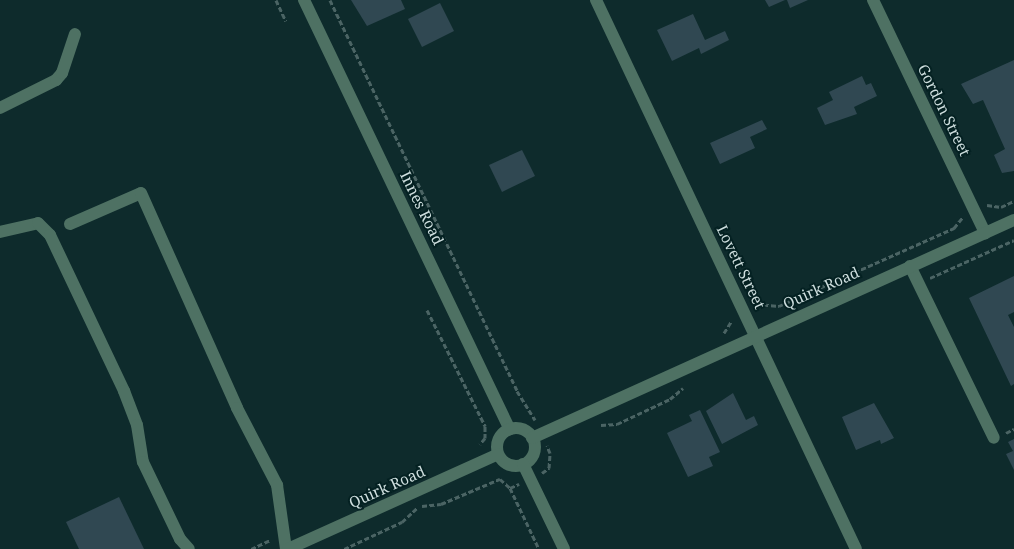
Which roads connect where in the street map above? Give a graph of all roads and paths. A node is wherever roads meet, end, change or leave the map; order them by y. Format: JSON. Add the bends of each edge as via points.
{"nodes":[{"id":1,"x":276,"y":0,"type":"edge"},
{"id":2,"x":304,"y":0,"type":"edge"},
{"id":3,"x":330,"y":0,"type":"edge"},
{"id":4,"x":596,"y":0,"type":"edge"},
{"id":5,"x":873,"y":0,"type":"edge"},
{"id":6,"x":286,"y":21,"type":"dead end"},
{"id":7,"x":75,"y":34,"type":"dead end"},
{"id":8,"x":0,"y":108,"type":"edge"},
{"id":9,"x":1014,"y":201,"type":"edge"},
{"id":10,"x":974,"y":210,"type":"junction"},
{"id":11,"x":1014,"y":220,"type":"edge"},
{"id":12,"x":70,"y":224,"type":"dead end"},
{"id":13,"x":0,"y":232,"type":"edge"},
{"id":14,"x":985,"y":233,"type":"junction"},
{"id":15,"x":1014,"y":240,"type":"edge"},
{"id":16,"x":910,"y":266,"type":"junction"},
{"id":17,"x":918,"y":283,"type":"junction"},
{"id":18,"x":427,"y":310,"type":"dead end"},
{"id":19,"x":744,"y":310,"type":"junction"},
{"id":20,"x":721,"y":335,"type":"dead end"},
{"id":21,"x":756,"y":335,"type":"junction"},
{"id":22,"x":690,"y":382,"type":"dead end"},
{"id":23,"x":542,"y":417,"type":"dead end"},
{"id":24,"x":535,"y":419,"type":"junction"},
{"id":25,"x":597,"y":424,"type":"dead end"},
{"id":26,"x":510,"y":429,"type":"junction"},
{"id":27,"x":537,"y":436,"type":"junction"},
{"id":28,"x":994,"y":438,"type":"dead end"},
{"id":29,"x":554,"y":446,"type":"dead end"},
{"id":30,"x":475,"y":447,"type":"dead end"},
{"id":31,"x":549,"y":450,"type":"junction"},
{"id":32,"x":498,"y":454,"type":"junction"},
{"id":33,"x":523,"y":464,"type":"junction"},
{"id":34,"x":530,"y":479,"type":"junction"},
{"id":35,"x":510,"y":488,"type":"junction"},
{"id":36,"x":284,"y":534,"type":"junction"},
{"id":37,"x":189,"y":549,"type":"edge"},
{"id":38,"x":251,"y":549,"type":"edge"},
{"id":39,"x":287,"y":549,"type":"edge"},
{"id":40,"x":344,"y":549,"type":"edge"},
{"id":41,"x":539,"y":549,"type":"edge"},
{"id":42,"x":564,"y":549,"type":"edge"},
{"id":43,"x":856,"y":549,"type":"edge"}],
"edges":[{"from":1,"to":6,"type":"path"},
{"from":2,"to":26,"type":"street","name":"Innes Road"},
{"from":3,"to":24,"type":"path","via":[[517,390]]},
{"from":4,"to":19,"type":"street","name":"Lovett Street"},
{"from":5,"to":10,"type":"street","name":"Gordon Street"},
{"from":7,"to":8,"type":"street","via":[[62,73],[56,80]]},
{"from":9,"to":10,"type":"path","via":[[1001,207],[989,204]]},
{"from":10,"to":14,"type":"street","name":"Gordon Street"},
{"from":10,"to":19,"type":"path","via":[[962,216],[954,228],[778,306],[759,302]]},
{"from":11,"to":14,"type":"street","name":"Quirk Road"},
{"from":12,"to":36,"type":"street","via":[[141,193],[238,408],[277,485]]},
{"from":13,"to":37,"type":"street","via":[[38,223],[50,235],[124,391],[137,425],[143,462],[180,539]]},
{"from":14,"to":16,"type":"street","name":"Quirk Road"},
{"from":15,"to":17,"type":"path"},
{"from":16,"to":17,"type":"street"},
{"from":16,"to":21,"type":"street","name":"Quirk Road"},
{"from":17,"to":28,"type":"street"},
{"from":18,"to":30,"type":"path","via":[[485,426],[486,438]]},
{"from":19,"to":20,"type":"path","via":[[731,316],[729,327]]},
{"from":19,"to":21,"type":"street","name":"Lovett Street"},
{"from":21,"to":27,"type":"street","name":"Quirk Road"},
{"from":21,"to":43,"type":"street","name":"Lovett Street"},
{"from":22,"to":25,"type":"path","via":[[670,398],[617,424]]},
{"from":23,"to":24,"type":"path"},
{"from":24,"to":27,"type":"path"},
{"from":26,"to":27,"type":"street"},
{"from":26,"to":32,"type":"street","via":[[500,436]]},
{"from":27,"to":31,"type":"path"},
{"from":27,"to":33,"type":"street","via":[[534,451]]},
{"from":29,"to":31,"type":"path"},
{"from":31,"to":34,"type":"path","via":[[549,468]]},
{"from":32,"to":33,"type":"street","via":[[509,464]]},
{"from":32,"to":39,"type":"street","name":"Quirk Road"},
{"from":33,"to":34,"type":"street"},
{"from":34,"to":35,"type":"path"},
{"from":34,"to":42,"type":"street"},
{"from":35,"to":40,"type":"path","via":[[500,479],[494,480],[441,504],[421,506],[402,522]]},
{"from":35,"to":41,"type":"path"},
{"from":36,"to":38,"type":"path"},
{"from":36,"to":39,"type":"street"}]}
